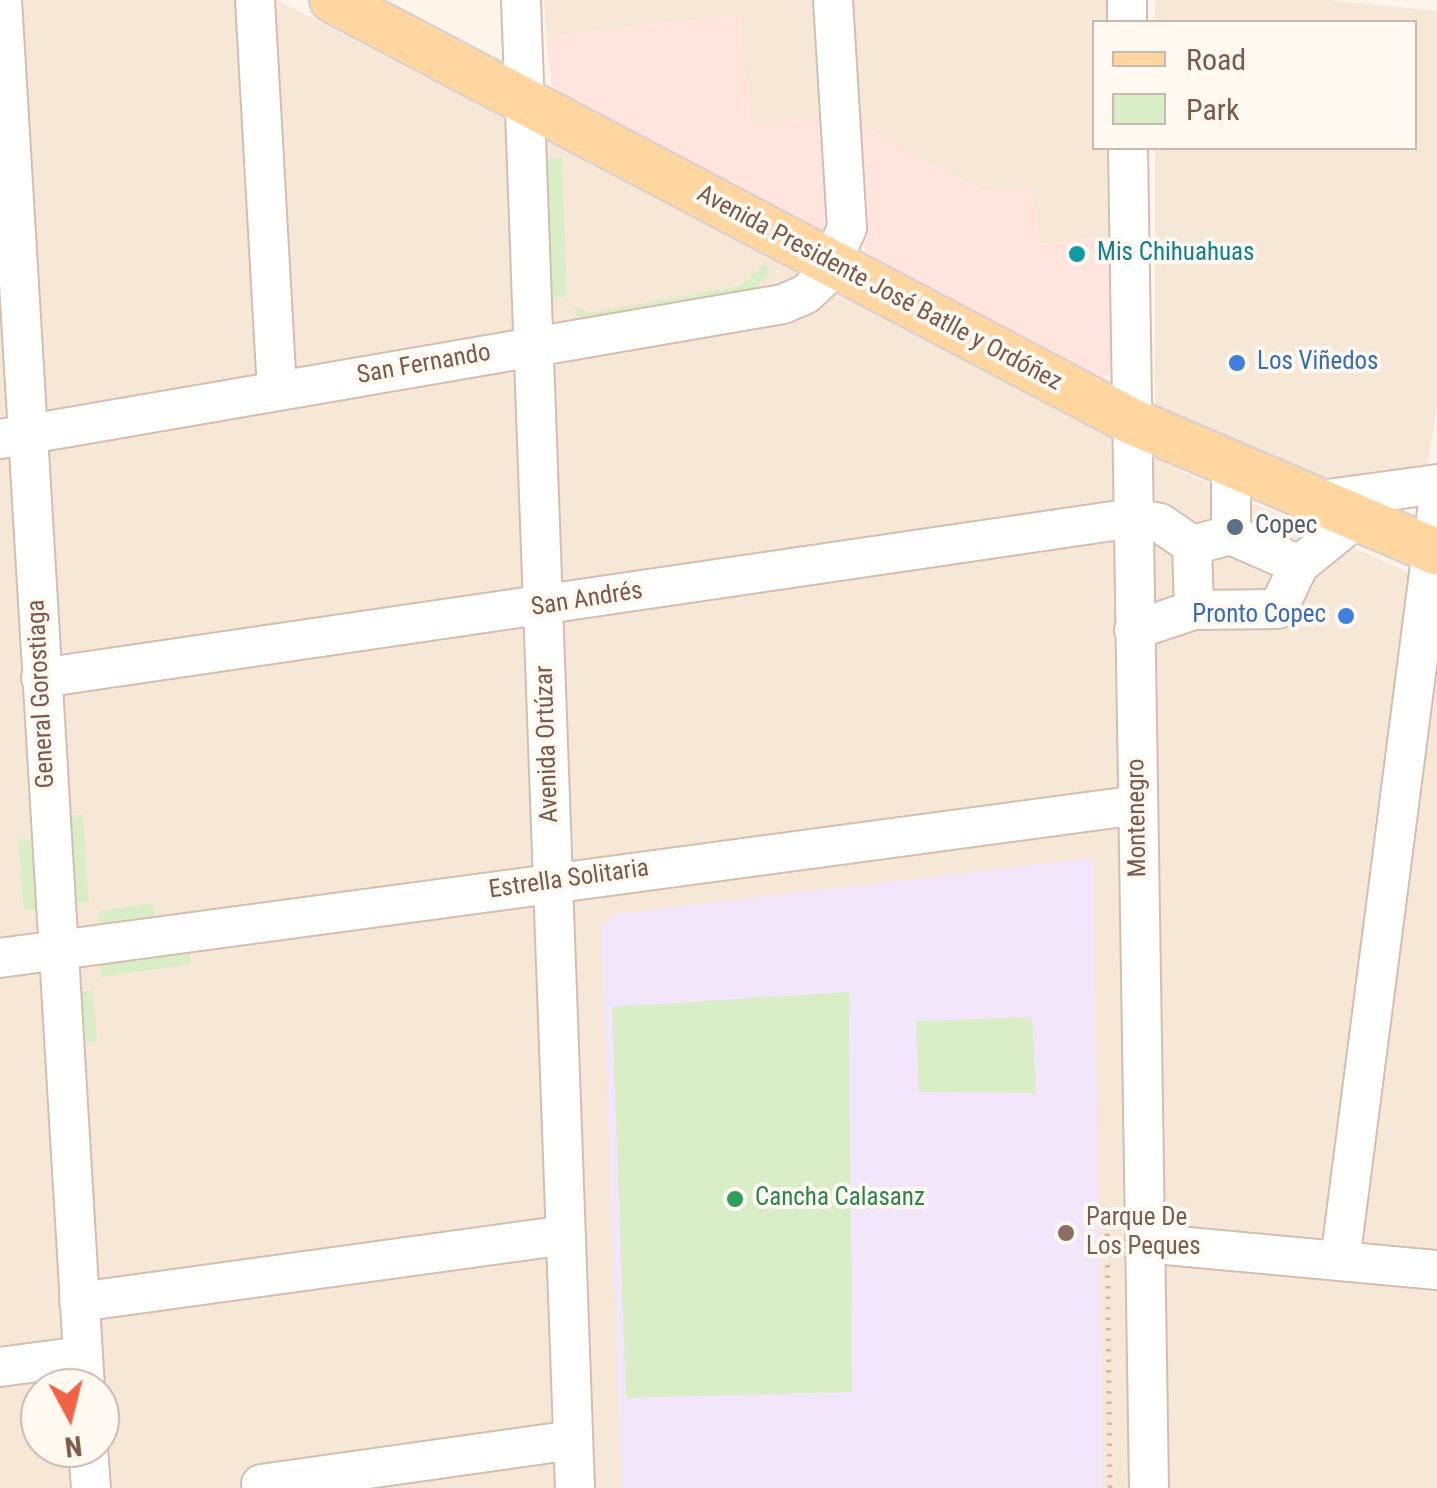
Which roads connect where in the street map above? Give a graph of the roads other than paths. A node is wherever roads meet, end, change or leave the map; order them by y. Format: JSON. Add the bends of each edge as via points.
{"nodes":[{"id":1,"x":2,"y":0,"type":"edge"},
{"id":2,"x":255,"y":0,"type":"edge"},
{"id":3,"x":332,"y":0,"type":"edge"},
{"id":4,"x":521,"y":0,"type":"edge"},
{"id":5,"x":834,"y":0,"type":"edge"},
{"id":6,"x":525,"y":102,"type":"junction"},
{"id":7,"x":1128,"y":150,"type":"edge"},
{"id":8,"x":832,"y":264,"type":"junction"},
{"id":9,"x":534,"y":346,"type":"junction"},
{"id":10,"x":277,"y":391,"type":"junction"},
{"id":11,"x":1131,"y":421,"type":"junction"},
{"id":12,"x":14,"y":437,"type":"edge"},
{"id":13,"x":1231,"y":463,"type":"junction"},
{"id":14,"x":1437,"y":484,"type":"edge"},
{"id":15,"x":1338,"y":509,"type":"junction"},
{"id":16,"x":1132,"y":518,"type":"junction"},
{"id":17,"x":1232,"y":535,"type":"junction"},
{"id":18,"x":1434,"y":537,"type":"edge"},
{"id":19,"x":1192,"y":545,"type":"junction"},
{"id":20,"x":1299,"y":565,"type":"junction"},
{"id":21,"x":543,"y":607,"type":"junction"},
{"id":22,"x":1194,"y":610,"type":"junction"},
{"id":23,"x":1134,"y":630,"type":"junction"},
{"id":24,"x":40,"y":678,"type":"junction"},
{"id":25,"x":1138,"y":805,"type":"junction"},
{"id":26,"x":553,"y":881,"type":"junction"},
{"id":27,"x":58,"y":951,"type":"junction"},
{"id":28,"x":0,"y":958,"type":"edge"},
{"id":29,"x":566,"y":1235,"type":"junction"},
{"id":30,"x":1145,"y":1243,"type":"junction"},
{"id":31,"x":1340,"y":1261,"type":"junction"},
{"id":32,"x":1437,"y":1270,"type":"edge"},
{"id":33,"x":80,"y":1302,"type":"junction"},
{"id":34,"x":84,"y":1368,"type":"edge"},
{"id":35,"x":573,"y":1440,"type":"junction"},
{"id":36,"x":261,"y":1484,"type":"dead end"},
{"id":37,"x":575,"y":1488,"type":"edge"},
{"id":38,"x":1149,"y":1488,"type":"edge"}],
"edges":[{"from":1,"to":12,"type":"street","name":"General Gorostiaga"},
{"from":2,"to":10,"type":"street"},
{"from":3,"to":6,"type":"main road","name":"Avenida Presidente José Batlle y Ordóñez"},
{"from":4,"to":6,"type":"street","name":"Avenida Ortúzar"},
{"from":5,"to":8,"type":"street","via":[[848,228]]},
{"from":6,"to":8,"type":"main road","name":"Avenida Presidente José Batlle y Ordóñez"},
{"from":6,"to":9,"type":"street","name":"Avenida Ortúzar"},
{"from":7,"to":11,"type":"street","name":"Montenegro"},
{"from":8,"to":9,"type":"street","name":"San Fernando","via":[[806,294],[783,304]]},
{"from":8,"to":11,"type":"main road","name":"Avenida Presidente José Batlle y Ordóñez"},
{"from":9,"to":10,"type":"street","name":"San Fernando"},
{"from":9,"to":21,"type":"street","name":"Avenida Ortúzar"},
{"from":10,"to":12,"type":"street","name":"San Fernando"},
{"from":11,"to":13,"type":"main road","name":"Avenida Presidente José Batlle y Ordóñez"},
{"from":11,"to":16,"type":"street","name":"Montenegro"},
{"from":12,"to":24,"type":"street","name":"General Gorostiaga"},
{"from":13,"to":15,"type":"main road","name":"Avenida Presidente José Batlle y Ordóñez"},
{"from":13,"to":17,"type":"street"},
{"from":14,"to":15,"type":"street"},
{"from":15,"to":18,"type":"main road","name":"Avenida Presidente José Batlle y Ordóñez"},
{"from":15,"to":20,"type":"street"},
{"from":16,"to":19,"type":"street","via":[[1160,523]]},
{"from":16,"to":21,"type":"street","name":"San Andrés"},
{"from":16,"to":23,"type":"street","name":"Montenegro"},
{"from":17,"to":19,"type":"street"},
{"from":17,"to":20,"type":"street"},
{"from":18,"to":31,"type":"street"},
{"from":19,"to":22,"type":"street"},
{"from":20,"to":22,"type":"street","via":[[1278,609]]},
{"from":21,"to":24,"type":"street","name":"San Andrés"},
{"from":21,"to":26,"type":"street","name":"Avenida Ortúzar"},
{"from":22,"to":23,"type":"street"},
{"from":23,"to":25,"type":"street","name":"Montenegro"},
{"from":24,"to":27,"type":"street","name":"General Gorostiaga"},
{"from":25,"to":26,"type":"street","name":"Estrella Solitaria"},
{"from":25,"to":30,"type":"street","name":"Montenegro"},
{"from":26,"to":27,"type":"street","name":"Estrella Solitaria"},
{"from":26,"to":29,"type":"street","name":"Avenida Ortúzar"},
{"from":27,"to":28,"type":"street","name":"Estrella Solitaria"},
{"from":27,"to":33,"type":"street","name":"General Gorostiaga"},
{"from":29,"to":33,"type":"street"},
{"from":29,"to":35,"type":"street","name":"Avenida Ortúzar"},
{"from":30,"to":31,"type":"street"},
{"from":30,"to":38,"type":"street","name":"Montenegro"},
{"from":31,"to":32,"type":"street"},
{"from":33,"to":34,"type":"street","name":"General Gorostiaga"},
{"from":35,"to":36,"type":"street"},
{"from":35,"to":37,"type":"street","name":"Avenida Ortúzar"}]}
